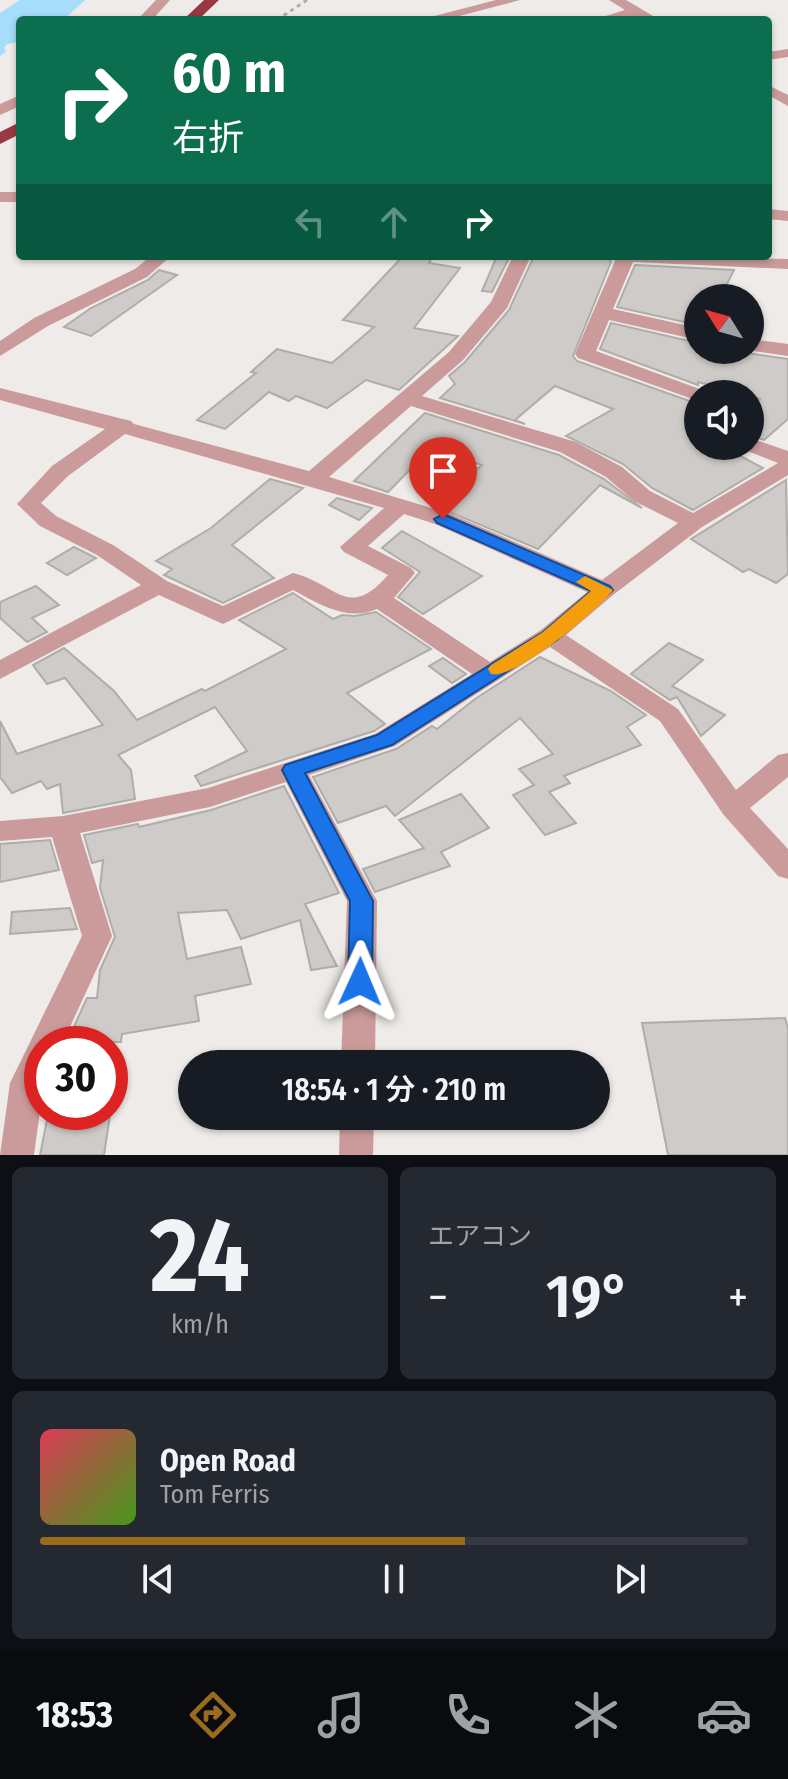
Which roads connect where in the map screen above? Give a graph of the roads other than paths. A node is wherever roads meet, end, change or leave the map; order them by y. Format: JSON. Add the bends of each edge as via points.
{"nodes":[{"id":1,"x":163,"y":0,"type":"edge"},
{"id":2,"x":212,"y":0,"type":"edge"},
{"id":3,"x":513,"y":0,"type":"edge"},
{"id":4,"x":616,"y":0,"type":"edge"},
{"id":5,"x":638,"y":11,"type":"junction"},
{"id":6,"x":148,"y":16,"type":"edge"},
{"id":7,"x":194,"y":16,"type":"edge"},
{"id":8,"x":443,"y":16,"type":"edge"},
{"id":9,"x":617,"y":16,"type":"edge"},
{"id":10,"x":646,"y":16,"type":"edge"},
{"id":11,"x":157,"y":260,"type":"edge"},
{"id":12,"x":520,"y":260,"type":"edge"},
{"id":13,"x":624,"y":260,"type":"edge"},
{"id":14,"x":718,"y":260,"type":"edge"},
{"id":15,"x":788,"y":264,"type":"edge"},
{"id":16,"x":603,"y":313,"type":"junction"},
{"id":17,"x":684,"y":331,"type":"edge"},
{"id":18,"x":764,"y":347,"type":"edge"},
{"id":19,"x":0,"y":350,"type":"edge"},
{"id":20,"x":788,"y":350,"type":"edge"},
{"id":21,"x":684,"y":390,"type":"edge"},
{"id":22,"x":0,"y":394,"type":"edge"},
{"id":23,"x":408,"y":398,"type":"junction"},
{"id":24,"x":124,"y":425,"type":"junction"},
{"id":25,"x":764,"y":450,"type":"edge"},
{"id":26,"x":788,"y":459,"type":"edge"},
{"id":27,"x":788,"y":466,"type":"edge"},
{"id":28,"x":313,"y":479,"type":"junction"},
{"id":29,"x":400,"y":506,"type":"junction"},
{"id":30,"x":694,"y":522,"type":"junction"},
{"id":31,"x":158,"y":586,"type":"junction"},
{"id":32,"x":604,"y":590,"type":"junction"},
{"id":33,"x":380,"y":600,"type":"junction"},
{"id":34,"x":550,"y":636,"type":"junction"},
{"id":35,"x":0,"y":671,"type":"edge"},
{"id":36,"x":490,"y":674,"type":"junction"},
{"id":37,"x":788,"y":762,"type":"edge"},
{"id":38,"x":293,"y":770,"type":"junction"},
{"id":39,"x":733,"y":807,"type":"junction"},
{"id":40,"x":63,"y":826,"type":"junction"},
{"id":41,"x":0,"y":831,"type":"edge"},
{"id":42,"x":788,"y":868,"type":"edge"},
{"id":43,"x":54,"y":1026,"type":"edge"},
{"id":44,"x":358,"y":1050,"type":"edge"},
{"id":45,"x":24,"y":1105,"type":"edge"},
{"id":46,"x":357,"y":1130,"type":"edge"},
{"id":47,"x":17,"y":1155,"type":"edge"},
{"id":48,"x":356,"y":1155,"type":"edge"}],
"edges":[{"from":1,"to":6,"type":"street"},
{"from":2,"to":7,"type":"highway"},
{"from":3,"to":8,"type":"street"},
{"from":4,"to":5,"type":"street"},
{"from":5,"to":9,"type":"street"},
{"from":5,"to":10,"type":"street"},
{"from":11,"to":19,"type":"street"},
{"from":12,"to":23,"type":"street","via":[[500,304],[456,356]]},
{"from":13,"to":16,"type":"street"},
{"from":14,"to":15,"type":"street"},
{"from":16,"to":17,"type":"street"},
{"from":16,"to":21,"type":"street","via":[[585,354]]},
{"from":18,"to":20,"type":"street"},
{"from":22,"to":24,"type":"street"},
{"from":23,"to":28,"type":"street"},
{"from":23,"to":30,"type":"street","via":[[568,447],[614,472],[642,496]]},
{"from":24,"to":28,"type":"street"},
{"from":24,"to":31,"type":"street","via":[[60,471],[28,504]]},
{"from":25,"to":26,"type":"street"},
{"from":27,"to":30,"type":"street"},
{"from":28,"to":29,"type":"street"},
{"from":29,"to":32,"type":"street","via":[[443,519]]},
{"from":29,"to":33,"type":"street","via":[[352,547],[403,573]]},
{"from":30,"to":32,"type":"street"},
{"from":31,"to":33,"type":"street","via":[[223,616],[293,580],[339,605],[366,608]]},
{"from":31,"to":35,"type":"street"},
{"from":32,"to":34,"type":"street"},
{"from":33,"to":36,"type":"street"},
{"from":34,"to":36,"type":"street"},
{"from":34,"to":39,"type":"street","via":[[669,715]]},
{"from":36,"to":38,"type":"street","via":[[385,740]]},
{"from":37,"to":39,"type":"street"},
{"from":38,"to":40,"type":"street","via":[[210,797]]},
{"from":38,"to":44,"type":"street","via":[[362,901]]},
{"from":39,"to":42,"type":"street"},
{"from":40,"to":41,"type":"street"},
{"from":40,"to":43,"type":"street","via":[[97,936]]},
{"from":45,"to":47,"type":"street"},
{"from":46,"to":48,"type":"street"}]}
